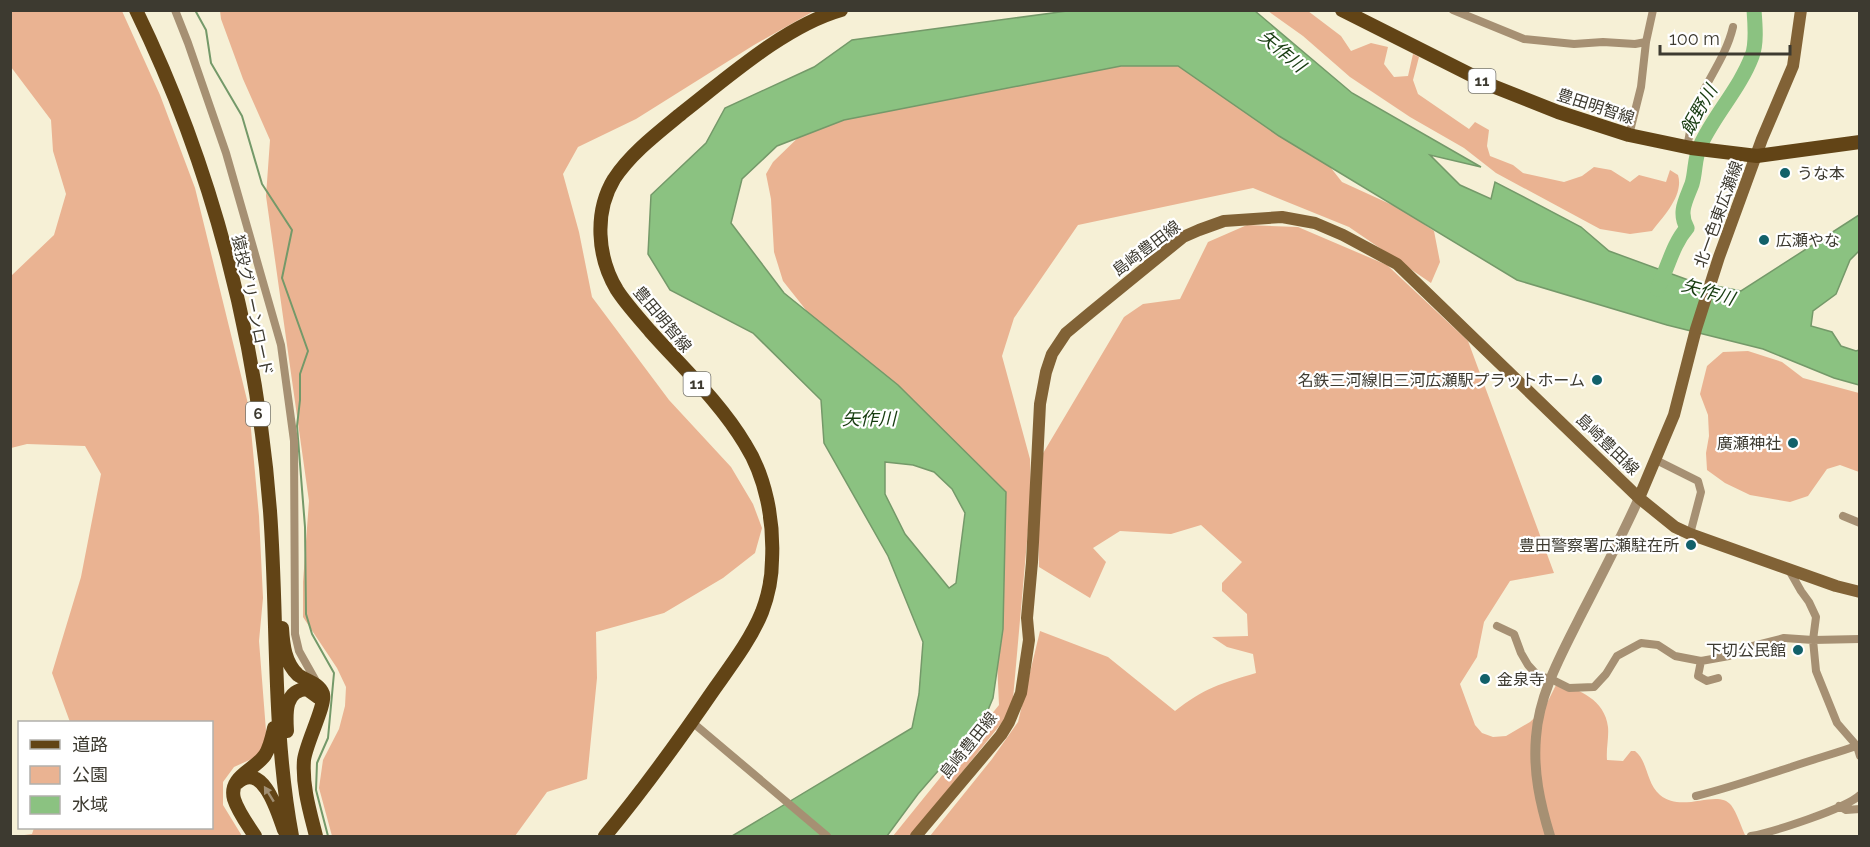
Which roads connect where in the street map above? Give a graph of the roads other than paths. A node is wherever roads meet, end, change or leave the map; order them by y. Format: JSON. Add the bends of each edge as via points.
{"nodes":[{"id":1,"x":136,"y":10,"type":"edge"},
{"id":2,"x":175,"y":10,"type":"edge"},
{"id":3,"x":841,"y":10,"type":"edge"},
{"id":4,"x":1342,"y":10,"type":"edge"},
{"id":5,"x":1453,"y":10,"type":"edge"},
{"id":6,"x":1653,"y":10,"type":"edge"},
{"id":7,"x":1801,"y":10,"type":"edge"},
{"id":8,"x":1733,"y":27,"type":"dead end"},
{"id":9,"x":1646,"y":42,"type":"junction"},
{"id":10,"x":1629,"y":135,"type":"junction"},
{"id":11,"x":1860,"y":142,"type":"edge"},
{"id":12,"x":1689,"y":147,"type":"junction"},
{"id":13,"x":1757,"y":156,"type":"junction"},
{"id":14,"x":1656,"y":460,"type":"junction"},
{"id":15,"x":266,"y":471,"type":"junction"},
{"id":16,"x":1639,"y":498,"type":"junction"},
{"id":17,"x":1843,"y":516,"type":"dead end"},
{"id":18,"x":1860,"y":523,"type":"edge"},
{"id":19,"x":1690,"y":534,"type":"junction"},
{"id":20,"x":1789,"y":569,"type":"junction"},
{"id":21,"x":1860,"y":592,"type":"edge"},
{"id":22,"x":1497,"y":626,"type":"dead end"},
{"id":23,"x":1860,"y":639,"type":"edge"},
{"id":24,"x":1813,"y":640,"type":"junction"},
{"id":25,"x":1701,"y":661,"type":"junction"},
{"id":26,"x":1718,"y":678,"type":"dead end"},
{"id":27,"x":1551,"y":679,"type":"junction"},
{"id":28,"x":320,"y":688,"type":"junction"},
{"id":29,"x":277,"y":710,"type":"junction"},
{"id":30,"x":318,"y":717,"type":"junction"},
{"id":31,"x":692,"y":722,"type":"junction"},
{"id":32,"x":1858,"y":745,"type":"edge"},
{"id":33,"x":1860,"y":756,"type":"edge"},
{"id":34,"x":234,"y":787,"type":"junction"},
{"id":35,"x":1860,"y":795,"type":"edge"},
{"id":36,"x":1696,"y":796,"type":"dead end"},
{"id":37,"x":1839,"y":806,"type":"junction"},
{"id":38,"x":1860,"y":809,"type":"edge"},
{"id":39,"x":290,"y":835,"type":"edge"},
{"id":40,"x":255,"y":837,"type":"edge"},
{"id":41,"x":316,"y":837,"type":"edge"},
{"id":42,"x":605,"y":837,"type":"edge"},
{"id":43,"x":827,"y":837,"type":"edge"},
{"id":44,"x":916,"y":837,"type":"edge"},
{"id":45,"x":1550,"y":837,"type":"edge"},
{"id":46,"x":1751,"y":837,"type":"edge"}],
"edges":[{"from":1,"to":15,"type":"main road","name":"猿投グリーンロード","number":"6","via":[[207,185],[245,340]]},
{"from":2,"to":28,"type":"street","via":[[226,153],[281,345],[294,441],[295,634],[299,651]]},
{"from":3,"to":31,"type":"main road","name":"豊田明智線","number":"11","via":[[783,38],[661,130],[615,179],[604,201],[600,226],[602,252],[617,290],[729,420],[755,462],[769,506],[772,562],[763,609],[744,645]]},
{"from":4,"to":10,"type":"main road","name":"豊田明智線","number":"11","via":[[1495,87]]},
{"from":5,"to":9,"type":"street","via":[[1524,39],[1574,44]]},
{"from":6,"to":9,"type":"street"},
{"from":7,"to":13,"type":"main road","name":"北一色東広瀬線","via":[[1793,66]]},
{"from":8,"to":12,"type":"street","via":[[1696,108]]},
{"from":9,"to":10,"type":"street","via":[[1641,87]]},
{"from":10,"to":12,"type":"main road","name":"豊田明智線","number":"11"},
{"from":11,"to":13,"type":"main road","name":"豊田明智線","number":"11"},
{"from":12,"to":13,"type":"main road","name":"豊田明智線","number":"11"},
{"from":13,"to":14,"type":"main road","name":"北一色東広瀬線","via":[[1719,257],[1674,415]]},
{"from":14,"to":16,"type":"main road","name":"北一色東広瀬線"},
{"from":14,"to":19,"type":"street","via":[[1698,481],[1701,492]]},
{"from":15,"to":28,"type":"main road","via":[[288,663],[299,676]]},
{"from":15,"to":29,"type":"main road","name":"猿投グリーンロード","number":"6"},
{"from":16,"to":19,"type":"main road","name":"島崎豊田線"},
{"from":16,"to":27,"type":"street"},
{"from":16,"to":44,"type":"main road","name":"島崎豊田線","via":[[1397,264],[1343,235],[1293,219],[1224,221],[1184,237],[1066,333],[1052,354],[1040,404],[1027,618],[1029,640],[1021,693],[1001,735]]},
{"from":17,"to":18,"type":"street"},
{"from":19,"to":20,"type":"main road","name":"島崎豊田線"},
{"from":20,"to":21,"type":"main road","name":"島崎豊田線"},
{"from":20,"to":24,"type":"street","via":[[1816,617]]},
{"from":22,"to":27,"type":"street","via":[[1515,634],[1521,653],[1538,676]]},
{"from":23,"to":24,"type":"street"},
{"from":24,"to":25,"type":"street","via":[[1784,638]]},
{"from":24,"to":32,"type":"street","via":[[1816,670],[1837,723]]},
{"from":25,"to":26,"type":"street","via":[[1698,676],[1707,681]]},
{"from":25,"to":27,"type":"street","via":[[1641,643],[1617,656],[1594,687],[1569,688]]},
{"from":27,"to":45,"type":"street","via":[[1536,736],[1538,794]]},
{"from":28,"to":30,"type":"main road","via":[[323,699]]},
{"from":29,"to":34,"type":"main road","via":[[268,750],[240,776]]},
{"from":29,"to":39,"type":"main road","name":"猿投グリーンロード","number":"6"},
{"from":30,"to":39,"type":"main road","via":[[320,703],[315,694],[307,689],[292,694],[286,725]]},
{"from":30,"to":41,"type":"main road","via":[[306,750],[304,771]]},
{"from":31,"to":42,"type":"main road","name":"豊田明智線","number":"11"},
{"from":31,"to":43,"type":"street"},
{"from":32,"to":33,"type":"street"},
{"from":32,"to":36,"type":"street"},
{"from":39,"to":34,"type":"main road","one_way":true,"via":[[271,795],[260,782],[245,778]]},
{"from":34,"to":40,"type":"main road","via":[[234,800]]},
{"from":35,"to":37,"type":"street"},
{"from":37,"to":38,"type":"street"},
{"from":37,"to":46,"type":"street"}]}
